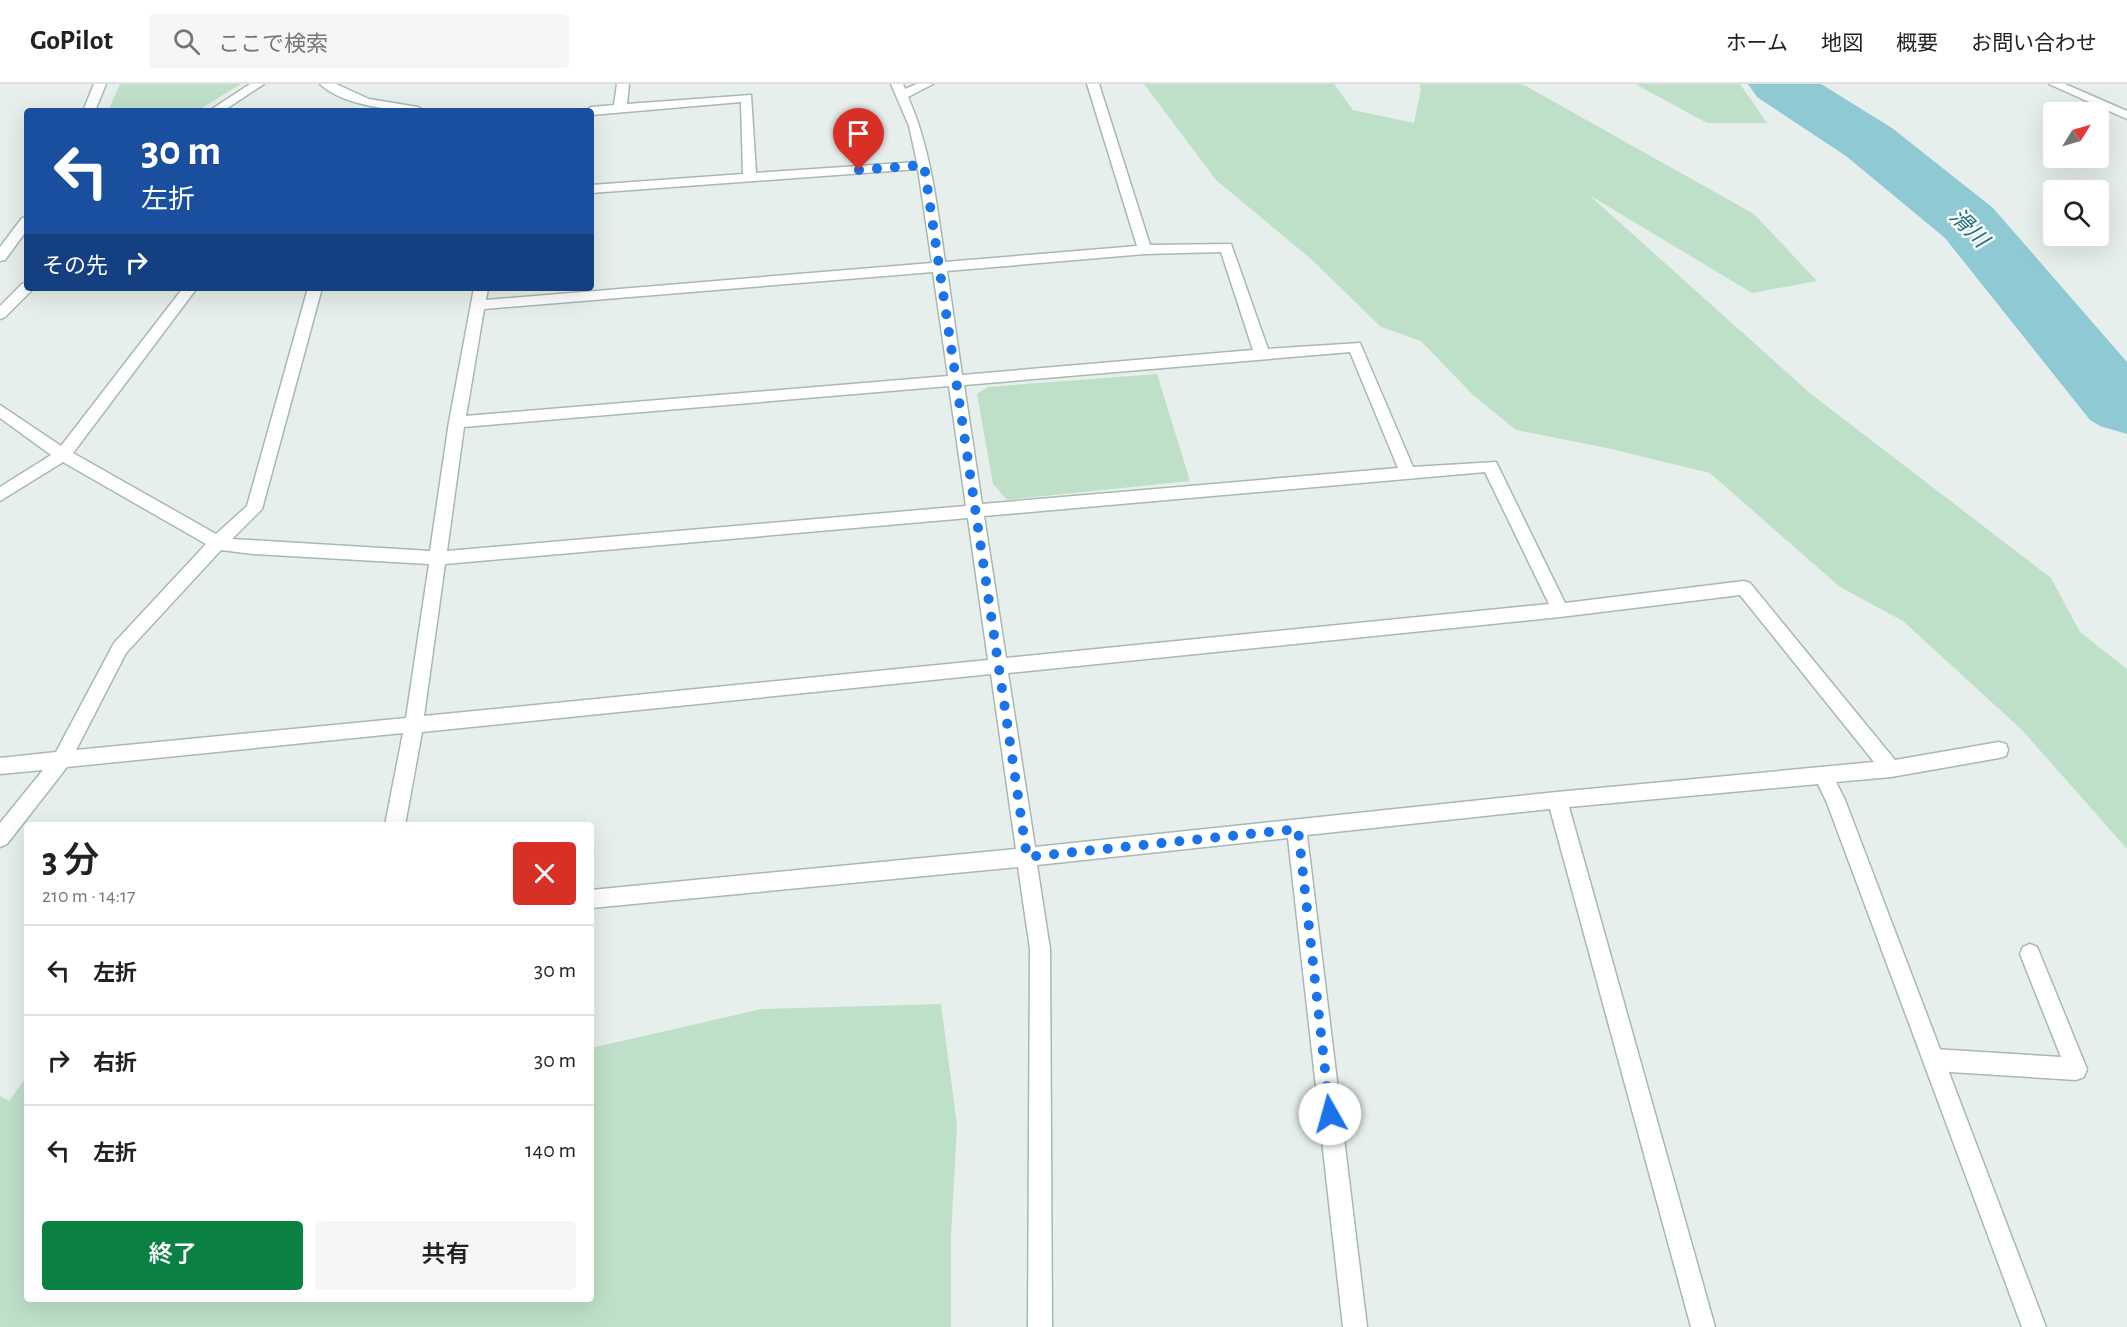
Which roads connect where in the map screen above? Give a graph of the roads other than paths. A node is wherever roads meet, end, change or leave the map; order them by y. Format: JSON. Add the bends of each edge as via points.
{"nodes":[{"id":1,"x":100,"y":84,"type":"edge"},
{"id":2,"x":258,"y":84,"type":"edge"},
{"id":3,"x":326,"y":84,"type":"edge"},
{"id":4,"x":623,"y":84,"type":"edge"},
{"id":5,"x":927,"y":84,"type":"edge"},
{"id":6,"x":1093,"y":84,"type":"edge"},
{"id":7,"x":2055,"y":84,"type":"edge"},
{"id":8,"x":900,"y":90,"type":"edge"},
{"id":9,"x":90,"y":108,"type":"edge"},
{"id":10,"x":220,"y":108,"type":"edge"},
{"id":11,"x":401,"y":108,"type":"edge"},
{"id":12,"x":620,"y":108,"type":"junction"},
{"id":13,"x":594,"y":111,"type":"edge"},
{"id":14,"x":2127,"y":115,"type":"edge"},
{"id":15,"x":924,"y":165,"type":"junction"},
{"id":16,"x":750,"y":177,"type":"junction"},
{"id":17,"x":594,"y":189,"type":"edge"},
{"id":18,"x":24,"y":224,"type":"edge"},
{"id":19,"x":1145,"y":250,"type":"junction"},
{"id":20,"x":0,"y":257,"type":"edge"},
{"id":21,"x":938,"y":269,"type":"junction"},
{"id":22,"x":24,"y":290,"type":"edge"},
{"id":23,"x":188,"y":291,"type":"edge"},
{"id":24,"x":314,"y":291,"type":"edge"},
{"id":25,"x":481,"y":291,"type":"edge"},
{"id":26,"x":479,"y":304,"type":"junction"},
{"id":27,"x":0,"y":314,"type":"edge"},
{"id":28,"x":1262,"y":354,"type":"junction"},
{"id":29,"x":955,"y":380,"type":"junction"},
{"id":30,"x":0,"y":410,"type":"edge"},
{"id":31,"x":457,"y":422,"type":"junction"},
{"id":32,"x":63,"y":454,"type":"junction"},
{"id":33,"x":1407,"y":472,"type":"junction"},
{"id":34,"x":0,"y":495,"type":"edge"},
{"id":35,"x":977,"y":512,"type":"junction"},
{"id":36,"x":217,"y":543,"type":"junction"},
{"id":37,"x":438,"y":558,"type":"junction"},
{"id":38,"x":1560,"y":610,"type":"junction"},
{"id":39,"x":998,"y":667,"type":"junction"},
{"id":40,"x":414,"y":726,"type":"junction"},
{"id":41,"x":1999,"y":750,"type":"dead end"},
{"id":42,"x":60,"y":762,"type":"junction"},
{"id":43,"x":0,"y":766,"type":"edge"},
{"id":44,"x":1891,"y":769,"type":"junction"},
{"id":45,"x":1823,"y":776,"type":"junction"},
{"id":46,"x":1557,"y":800,"type":"junction"},
{"id":47,"x":396,"y":822,"type":"edge"},
{"id":48,"x":1298,"y":829,"type":"junction"},
{"id":49,"x":0,"y":838,"type":"edge"},
{"id":50,"x":1027,"y":857,"type":"junction"},
{"id":51,"x":594,"y":899,"type":"edge"},
{"id":52,"x":2030,"y":954,"type":"dead end"},
{"id":53,"x":1934,"y":1060,"type":"junction"},
{"id":54,"x":1040,"y":1327,"type":"edge"},
{"id":55,"x":1355,"y":1327,"type":"edge"},
{"id":56,"x":1703,"y":1327,"type":"edge"},
{"id":57,"x":2034,"y":1327,"type":"edge"}],
"edges":[{"from":1,"to":9,"type":"street"},
{"from":2,"to":10,"type":"street"},
{"from":3,"to":11,"type":"street","via":[[366,102]]},
{"from":4,"to":12,"type":"street"},
{"from":5,"to":8,"type":"street"},
{"from":6,"to":19,"type":"street"},
{"from":7,"to":14,"type":"street"},
{"from":8,"to":15,"type":"street","via":[[915,126]]},
{"from":12,"to":13,"type":"street"},
{"from":12,"to":16,"type":"street","via":[[747,98]]},
{"from":15,"to":16,"type":"street"},
{"from":15,"to":21,"type":"street"},
{"from":16,"to":17,"type":"street"},
{"from":18,"to":20,"type":"street"},
{"from":19,"to":21,"type":"street"},
{"from":19,"to":28,"type":"street","via":[[1226,247]]},
{"from":21,"to":26,"type":"street"},
{"from":21,"to":29,"type":"street"},
{"from":22,"to":27,"type":"street"},
{"from":23,"to":32,"type":"street"},
{"from":24,"to":36,"type":"street","via":[[254,509]]},
{"from":25,"to":26,"type":"street"},
{"from":26,"to":31,"type":"street"},
{"from":28,"to":29,"type":"street"},
{"from":28,"to":33,"type":"street","via":[[1355,347]]},
{"from":29,"to":31,"type":"street"},
{"from":29,"to":35,"type":"street"},
{"from":30,"to":32,"type":"street"},
{"from":31,"to":37,"type":"street"},
{"from":32,"to":34,"type":"street"},
{"from":32,"to":36,"type":"street"},
{"from":33,"to":35,"type":"street"},
{"from":33,"to":38,"type":"street","via":[[1490,466]]},
{"from":35,"to":37,"type":"street"},
{"from":35,"to":39,"type":"street"},
{"from":36,"to":37,"type":"street"},
{"from":36,"to":42,"type":"street","via":[[120,648]]},
{"from":37,"to":40,"type":"street"},
{"from":38,"to":39,"type":"street"},
{"from":38,"to":44,"type":"street","via":[[1744,588]]},
{"from":39,"to":40,"type":"street"},
{"from":39,"to":50,"type":"street"},
{"from":40,"to":42,"type":"street"},
{"from":40,"to":47,"type":"street"},
{"from":41,"to":44,"type":"street"},
{"from":42,"to":43,"type":"street"},
{"from":42,"to":49,"type":"street"},
{"from":44,"to":45,"type":"street"},
{"from":45,"to":46,"type":"street"},
{"from":45,"to":53,"type":"street","via":[[1836,800]]},
{"from":46,"to":48,"type":"street"},
{"from":46,"to":56,"type":"street"},
{"from":48,"to":50,"type":"street"},
{"from":48,"to":55,"type":"street"},
{"from":50,"to":51,"type":"street"},
{"from":50,"to":54,"type":"street","via":[[1040,950]]},
{"from":52,"to":53,"type":"street","via":[[2076,1069]]},
{"from":53,"to":57,"type":"street"}]}
